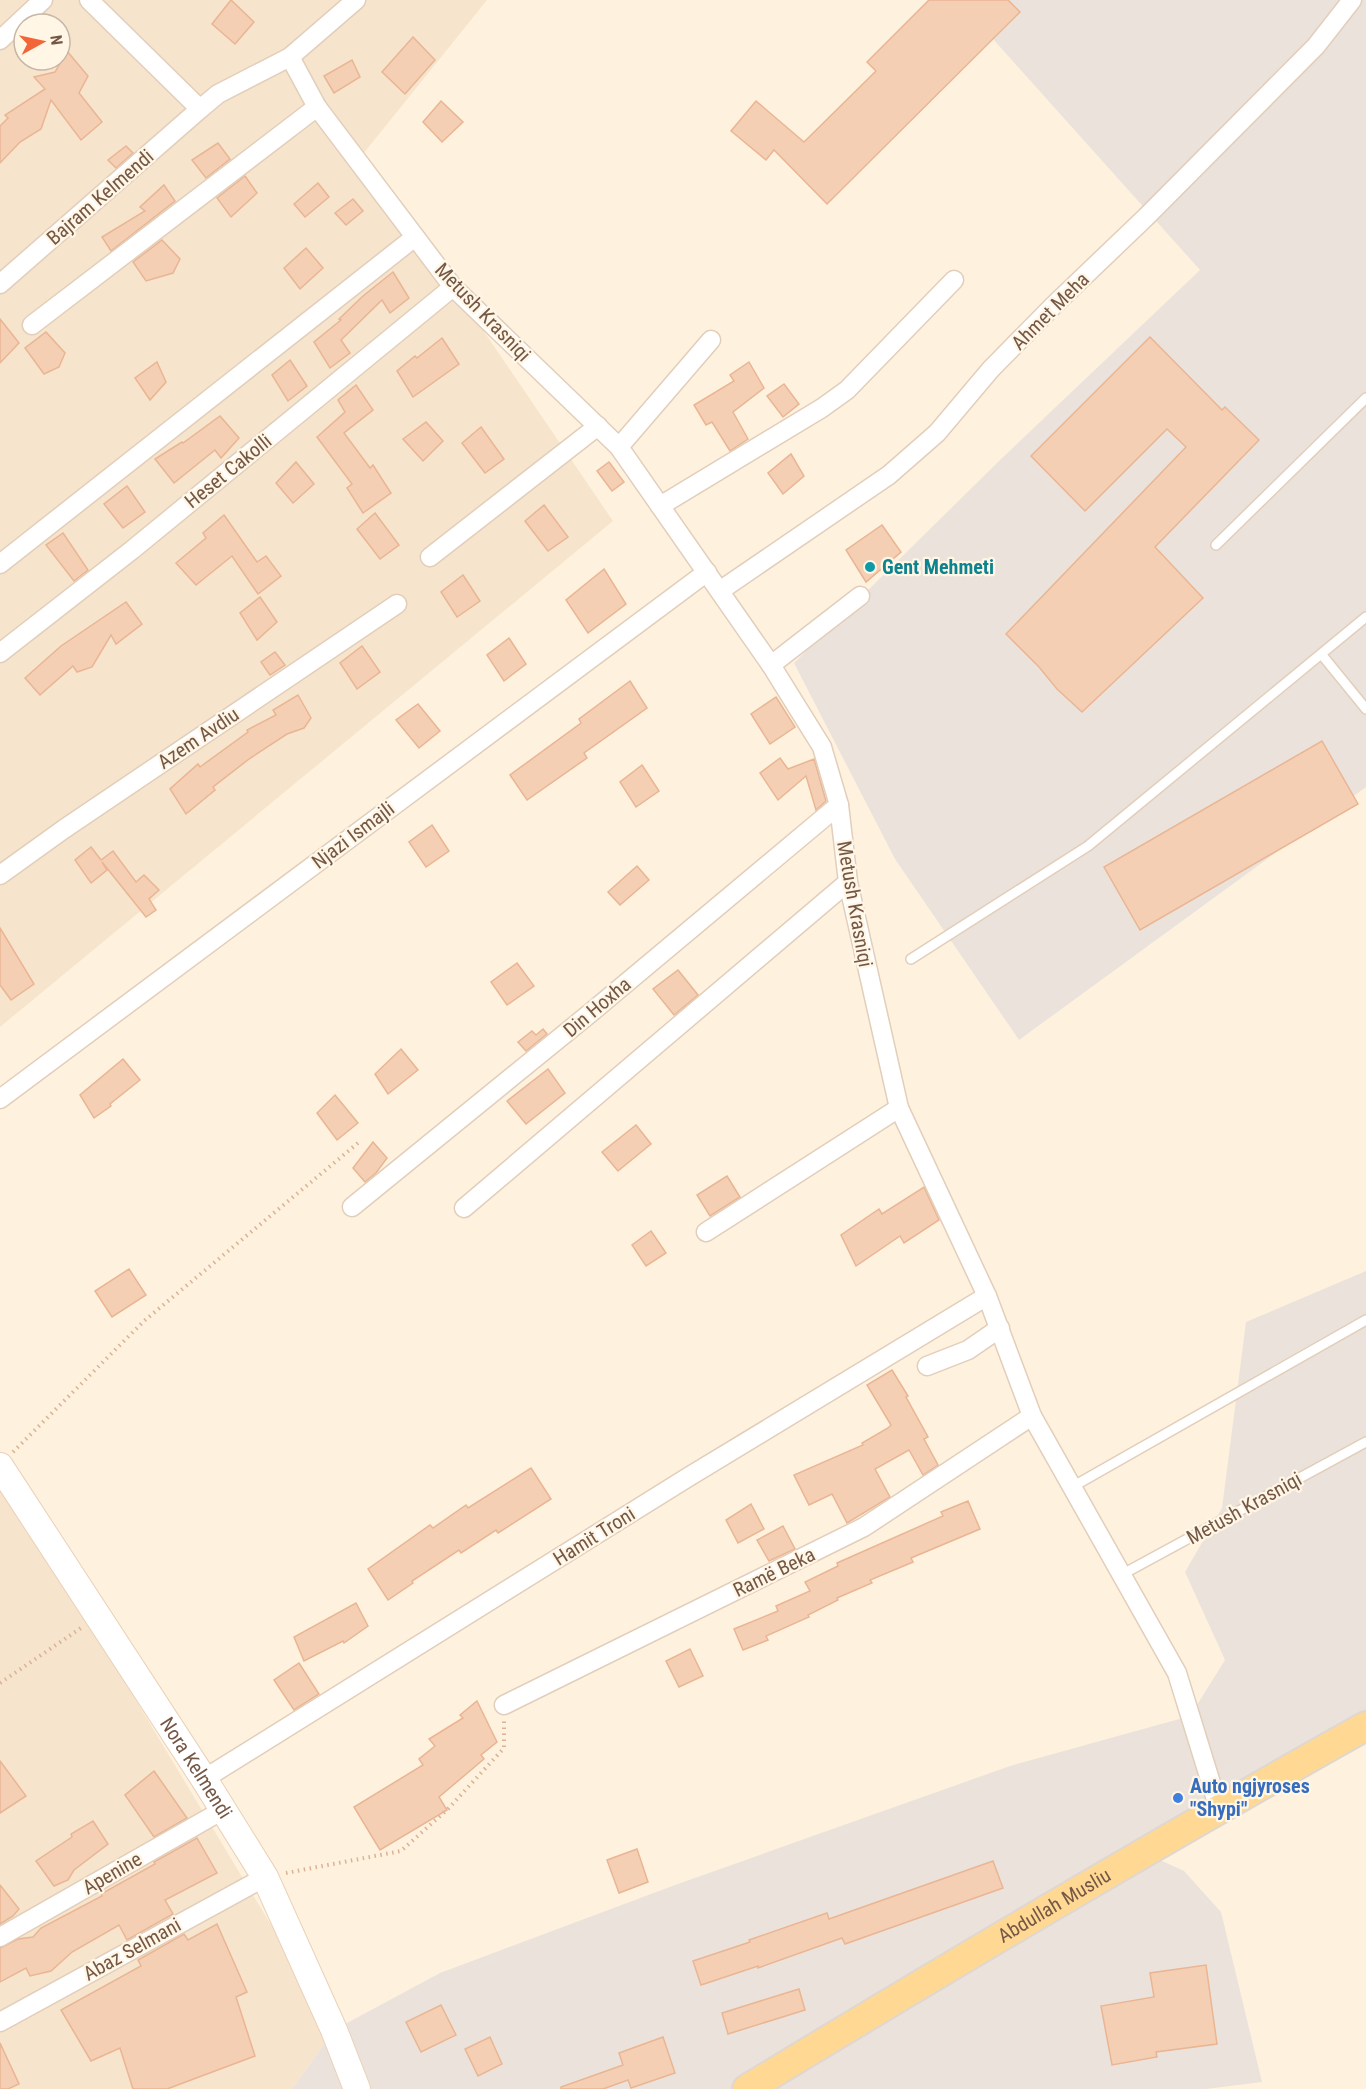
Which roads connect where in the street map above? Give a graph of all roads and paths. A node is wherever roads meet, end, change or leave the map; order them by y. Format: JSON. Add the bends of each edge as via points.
{"nodes":[{"id":1,"x":43,"y":0,"type":"edge"},
{"id":2,"x":89,"y":0,"type":"edge"},
{"id":3,"x":356,"y":0,"type":"edge"},
{"id":4,"x":1352,"y":0,"type":"edge"},
{"id":5,"x":0,"y":39,"type":"edge"},
{"id":6,"x":290,"y":57,"type":"junction"},
{"id":7,"x":318,"y":107,"type":"junction"},
{"id":8,"x":200,"y":109,"type":"junction"},
{"id":9,"x":415,"y":237,"type":"junction"},
{"id":10,"x":954,"y":280,"type":"dead end"},
{"id":11,"x":0,"y":284,"type":"edge"},
{"id":12,"x":453,"y":286,"type":"junction"},
{"id":13,"x":32,"y":326,"type":"dead end"},
{"id":14,"x":711,"y":340,"type":"dead end"},
{"id":15,"x":1366,"y":398,"type":"edge"},
{"id":16,"x":598,"y":426,"type":"junction"},
{"id":17,"x":619,"y":447,"type":"junction"},
{"id":18,"x":660,"y":506,"type":"junction"},
{"id":19,"x":1216,"y":545,"type":"dead end"},
{"id":20,"x":430,"y":557,"type":"dead end"},
{"id":21,"x":0,"y":564,"type":"edge"},
{"id":22,"x":707,"y":572,"type":"junction"},
{"id":23,"x":720,"y":590,"type":"junction"},
{"id":24,"x":860,"y":596,"type":"dead end"},
{"id":25,"x":397,"y":603,"type":"dead end"},
{"id":26,"x":1366,"y":617,"type":"edge"},
{"id":27,"x":0,"y":653,"type":"edge"},
{"id":28,"x":1322,"y":655,"type":"junction"},
{"id":29,"x":771,"y":664,"type":"junction"},
{"id":30,"x":1366,"y":709,"type":"edge"},
{"id":31,"x":840,"y":805,"type":"junction"},
{"id":32,"x":0,"y":875,"type":"edge"},
{"id":33,"x":848,"y":882,"type":"junction"},
{"id":34,"x":911,"y":959,"type":"dead end"},
{"id":35,"x":0,"y":1099,"type":"edge"},
{"id":36,"x":899,"y":1108,"type":"junction"},
{"id":37,"x":358,"y":1143,"type":"dead end"},
{"id":38,"x":352,"y":1207,"type":"dead end"},
{"id":39,"x":464,"y":1208,"type":"dead end"},
{"id":40,"x":706,"y":1232,"type":"dead end"},
{"id":41,"x":987,"y":1296,"type":"junction"},
{"id":42,"x":1366,"y":1320,"type":"edge"},
{"id":43,"x":1000,"y":1328,"type":"junction"},
{"id":44,"x":927,"y":1366,"type":"dead end"},
{"id":45,"x":1032,"y":1416,"type":"junction"},
{"id":46,"x":1366,"y":1442,"type":"edge"},
{"id":47,"x":4,"y":1462,"type":"edge"},
{"id":48,"x":1072,"y":1487,"type":"junction"},
{"id":49,"x":1121,"y":1575,"type":"junction"},
{"id":50,"x":98,"y":1617,"type":"junction"},
{"id":51,"x":0,"y":1683,"type":"edge"},
{"id":52,"x":504,"y":1705,"type":"joint"},
{"id":53,"x":1366,"y":1726,"type":"edge"},
{"id":54,"x":204,"y":1779,"type":"junction"},
{"id":55,"x":1219,"y":1809,"type":"junction"},
{"id":56,"x":223,"y":1810,"type":"junction"},
{"id":57,"x":265,"y":1876,"type":"junction"},
{"id":58,"x":0,"y":1937,"type":"edge"},
{"id":59,"x":0,"y":2022,"type":"edge"},
{"id":60,"x":357,"y":2089,"type":"edge"},
{"id":61,"x":747,"y":2089,"type":"edge"}],
"edges":[{"from":1,"to":5,"type":"street"},
{"from":2,"to":8,"type":"street"},
{"from":3,"to":6,"type":"street","name":"Bajram Kelmendi"},
{"from":4,"to":23,"type":"street","name":"Ahmet Meha","via":[[1316,46],[991,369],[937,433],[889,475]]},
{"from":6,"to":7,"type":"street","name":"Metush Krasniqi"},
{"from":6,"to":8,"type":"street","name":"Bajram Kelmendi","via":[[218,94]]},
{"from":7,"to":9,"type":"street","name":"Metush Krasniqi"},
{"from":7,"to":13,"type":"street"},
{"from":8,"to":11,"type":"street","name":"Bajram Kelmendi"},
{"from":9,"to":12,"type":"street","name":"Metush Krasniqi"},
{"from":9,"to":21,"type":"street"},
{"from":10,"to":18,"type":"street","via":[[848,390]]},
{"from":12,"to":16,"type":"street","name":"Metush Krasniqi"},
{"from":12,"to":27,"type":"street","name":"Heset Cakolli","via":[[132,550]]},
{"from":14,"to":17,"type":"street"},
{"from":15,"to":19,"type":"lane"},
{"from":16,"to":17,"type":"street","name":"Metush Krasniqi"},
{"from":16,"to":20,"type":"street"},
{"from":17,"to":18,"type":"street","name":"Metush Krasniqi"},
{"from":18,"to":22,"type":"street","name":"Metush Krasniqi"},
{"from":22,"to":23,"type":"street","name":"Metush Krasniqi"},
{"from":22,"to":35,"type":"street","name":"Njazi Ismajli"},
{"from":23,"to":29,"type":"street","name":"Metush Krasniqi"},
{"from":24,"to":29,"type":"street"},
{"from":25,"to":32,"type":"street","name":"Azem Avdiu"},
{"from":26,"to":28,"type":"lane"},
{"from":28,"to":30,"type":"lane"},
{"from":28,"to":34,"type":"lane","via":[[1088,846]]},
{"from":29,"to":31,"type":"street","name":"Metush Krasniqi","via":[[822,747]]},
{"from":31,"to":33,"type":"street","name":"Metush Krasniqi"},
{"from":31,"to":38,"type":"street","name":"Din Hoxha"},
{"from":33,"to":36,"type":"street","name":"Metush Krasniqi"},
{"from":33,"to":39,"type":"street"},
{"from":36,"to":40,"type":"street"},
{"from":36,"to":41,"type":"street","name":"Metush Krasniqi"},
{"from":37,"to":47,"type":"path","via":[[144,1321]]},
{"from":41,"to":43,"type":"street","name":"Metush Krasniqi"},
{"from":41,"to":54,"type":"street","name":"Hamit Troni"},
{"from":42,"to":48,"type":"lane"},
{"from":43,"to":44,"type":"street","via":[[969,1350]]},
{"from":43,"to":45,"type":"street","name":"Metush Krasniqi"},
{"from":45,"to":48,"type":"street","name":"Metush Krasniqi"},
{"from":45,"to":52,"type":"street","name":"Ramë Beka","via":[[864,1527]]},
{"from":46,"to":49,"type":"lane","name":"Metush Krasniqi"},
{"from":47,"to":50,"type":"street","name":"Nora Kelmendi"},
{"from":48,"to":49,"type":"street","name":"Metush Krasniqi"},
{"from":49,"to":55,"type":"street","name":"Metush Krasniqi","via":[[1177,1673]]},
{"from":50,"to":51,"type":"path"},
{"from":50,"to":54,"type":"street","name":"Nora Kelmendi"},
{"from":52,"to":57,"type":"path","via":[[504,1748],[447,1810],[401,1851]]},
{"from":53,"to":55,"type":"main road","name":"Abdullah Musliu"},
{"from":54,"to":56,"type":"street","name":"Nora Kelmendi"},
{"from":55,"to":61,"type":"main road","name":"Abdullah Musliu"},
{"from":56,"to":57,"type":"street","name":"Nora Kelmendi"},
{"from":56,"to":58,"type":"street","name":"Apenine"},
{"from":57,"to":59,"type":"street","name":"Abaz Selmani"},
{"from":57,"to":60,"type":"street","name":"Nora Kelmendi"}]}
